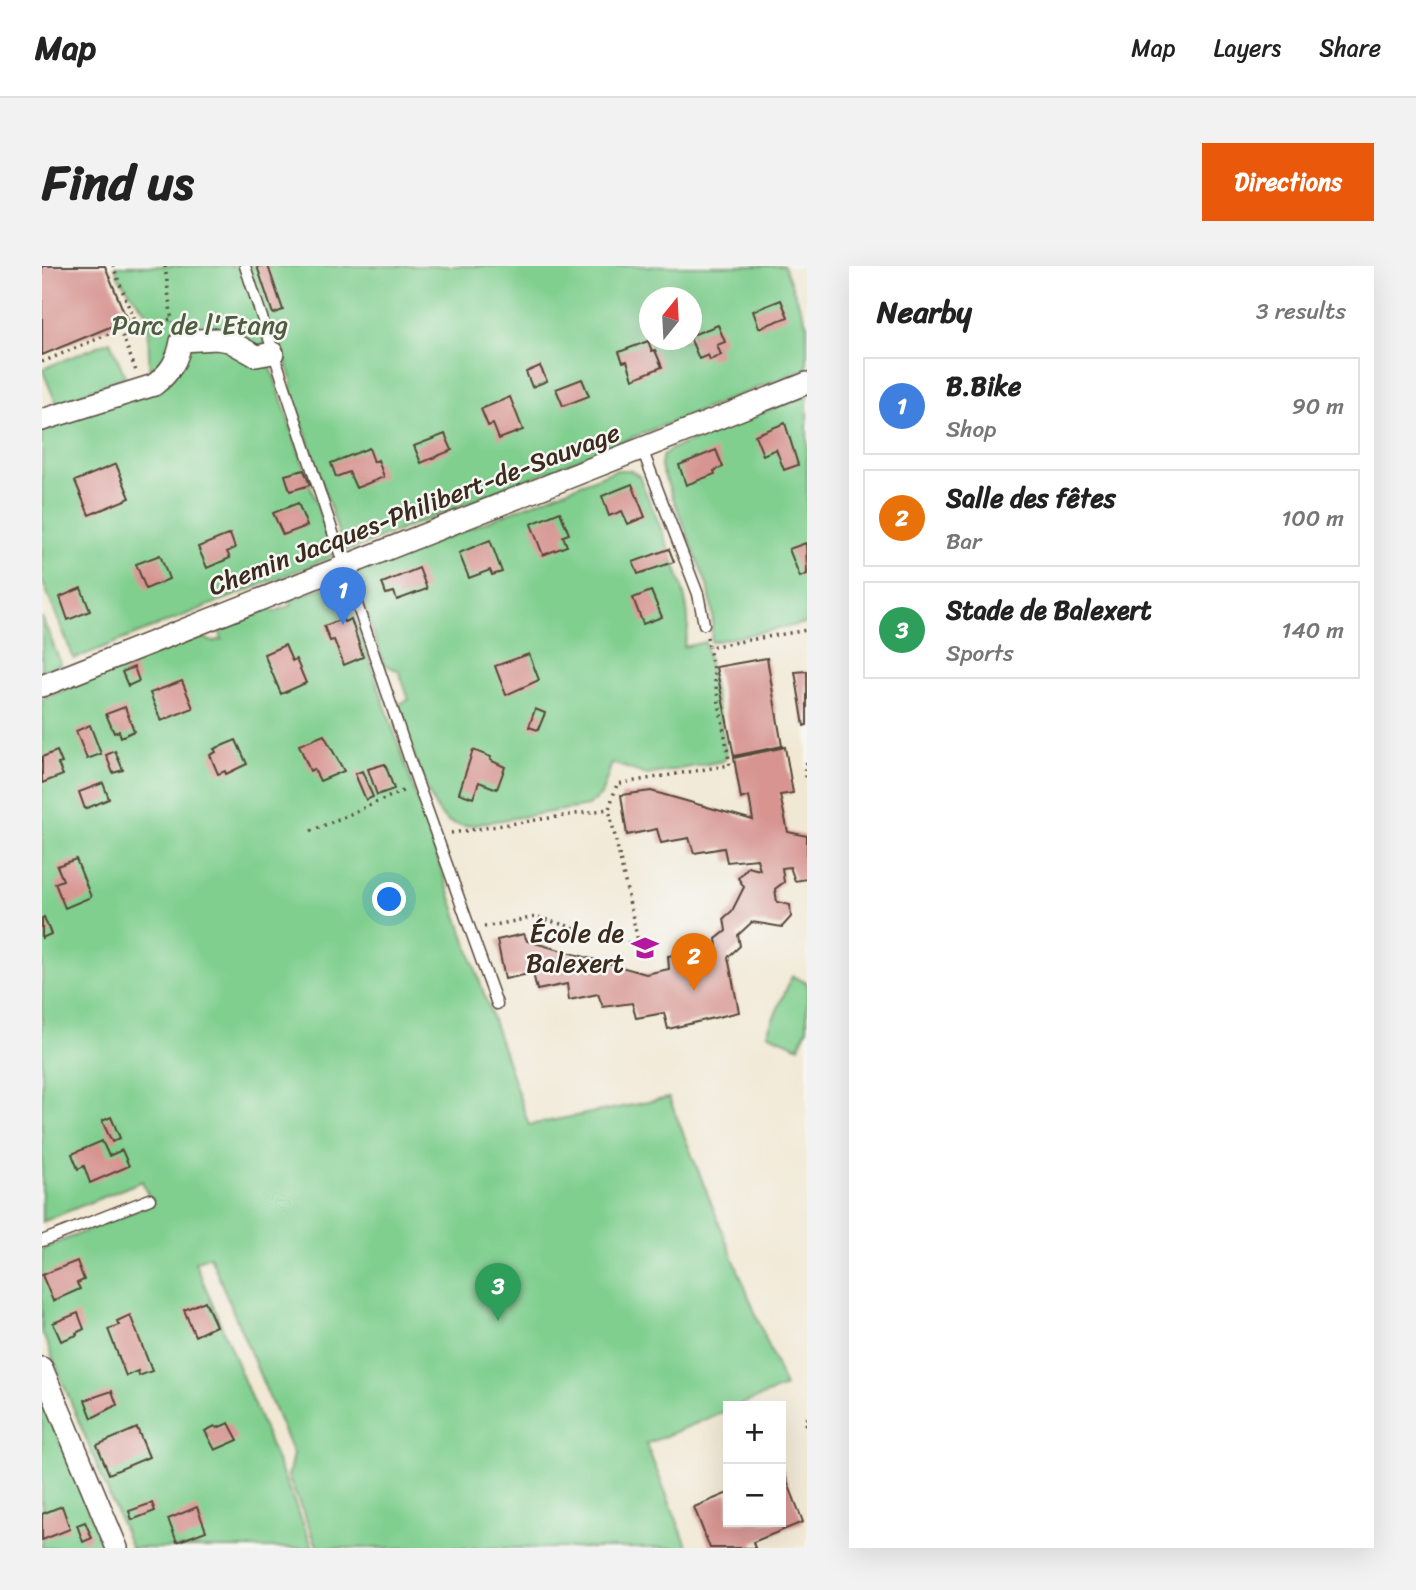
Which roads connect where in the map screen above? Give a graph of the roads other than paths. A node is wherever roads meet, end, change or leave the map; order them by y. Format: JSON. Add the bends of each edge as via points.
{"nodes":[{"id":1,"x":245,"y":266,"type":"edge"},
{"id":2,"x":273,"y":353,"type":"junction"},
{"id":3,"x":807,"y":383,"type":"edge"},
{"id":4,"x":42,"y":421,"type":"edge"},
{"id":5,"x":642,"y":449,"type":"junction"},
{"id":6,"x":344,"y":566,"type":"junction"},
{"id":7,"x":704,"y":624,"type":"road end"},
{"id":8,"x":42,"y":686,"type":"edge"},
{"id":9,"x":498,"y":1004,"type":"dead end"},
{"id":10,"x":150,"y":1199,"type":"dead end"},
{"id":11,"x":42,"y":1241,"type":"edge"},
{"id":12,"x":42,"y":1368,"type":"edge"},
{"id":13,"x":117,"y":1548,"type":"edge"}],
"edges":[{"from":1,"to":2,"type":"lane"},
{"from":2,"to":4,"type":"street","via":[[256,356],[216,339],[181,341],[176,362],[154,385]]},
{"from":2,"to":6,"type":"lane"},
{"from":3,"to":5,"type":"street","name":"Chemin Jacques-Philibert-de-Sauvage"},
{"from":5,"to":6,"type":"street","name":"Chemin Jacques-Philibert-de-Sauvage"},
{"from":5,"to":7,"type":"lane","via":[[698,594]]},
{"from":6,"to":8,"type":"street","name":"Chemin Jacques-Philibert-de-Sauvage"},
{"from":6,"to":9,"type":"lane"},
{"from":10,"to":11,"type":"lane"},
{"from":12,"to":13,"type":"street"}]}
